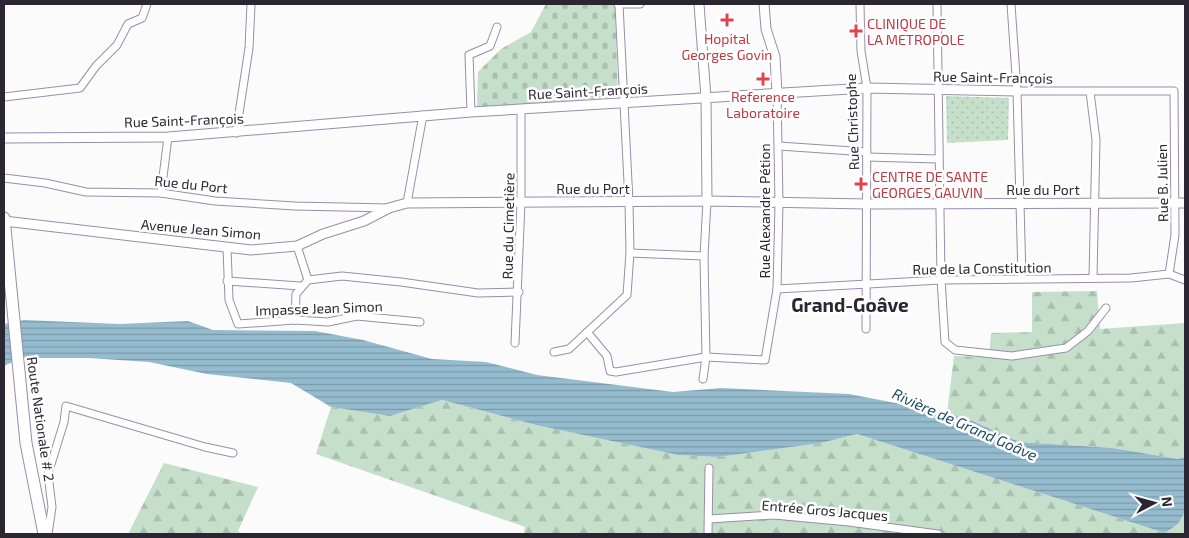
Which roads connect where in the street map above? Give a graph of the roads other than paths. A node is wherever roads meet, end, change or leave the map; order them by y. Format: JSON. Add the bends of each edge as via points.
{"nodes":[{"id":1,"x":147,"y":4,"type":"edge"},
{"id":2,"x":251,"y":4,"type":"edge"},
{"id":3,"x":619,"y":4,"type":"edge"},
{"id":4,"x":640,"y":4,"type":"edge"},
{"id":5,"x":699,"y":4,"type":"edge"},
{"id":6,"x":764,"y":4,"type":"edge"},
{"id":7,"x":860,"y":4,"type":"edge"},
{"id":8,"x":938,"y":4,"type":"edge"},
{"id":9,"x":1011,"y":4,"type":"edge"},
{"id":10,"x":497,"y":26,"type":"dead end"},
{"id":11,"x":867,"y":88,"type":"junction"},
{"id":12,"x":939,"y":90,"type":"junction"},
{"id":13,"x":1017,"y":91,"type":"junction"},
{"id":14,"x":1174,"y":91,"type":"joint"},
{"id":15,"x":1090,"y":92,"type":"junction"},
{"id":16,"x":776,"y":93,"type":"junction"},
{"id":17,"x":4,"y":97,"type":"edge"},
{"id":18,"x":706,"y":98,"type":"junction"},
{"id":19,"x":625,"y":102,"type":"junction"},
{"id":20,"x":521,"y":109,"type":"junction"},
{"id":21,"x":471,"y":112,"type":"junction"},
{"id":22,"x":423,"y":115,"type":"junction"},
{"id":23,"x":236,"y":133,"type":"junction"},
{"id":24,"x":168,"y":137,"type":"junction"},
{"id":25,"x":4,"y":138,"type":"edge"},
{"id":26,"x":779,"y":146,"type":"junction"},
{"id":27,"x":867,"y":154,"type":"junction"},
{"id":28,"x":938,"y":159,"type":"junction"},
{"id":29,"x":4,"y":178,"type":"edge"},
{"id":30,"x":161,"y":193,"type":"junction"},
{"id":31,"x":707,"y":201,"type":"junction"},
{"id":32,"x":629,"y":202,"type":"junction"},
{"id":33,"x":1019,"y":202,"type":"junction"},
{"id":34,"x":408,"y":203,"type":"junction"},
{"id":35,"x":521,"y":203,"type":"junction"},
{"id":36,"x":779,"y":203,"type":"junction"},
{"id":37,"x":1094,"y":203,"type":"junction"},
{"id":38,"x":1174,"y":203,"type":"junction"},
{"id":39,"x":1185,"y":203,"type":"edge"},
{"id":40,"x":866,"y":204,"type":"junction"},
{"id":41,"x":939,"y":204,"type":"junction"},
{"id":42,"x":389,"y":208,"type":"junction"},
{"id":43,"x":4,"y":220,"type":"edge"},
{"id":44,"x":297,"y":246,"type":"junction"},
{"id":45,"x":227,"y":248,"type":"junction"},
{"id":46,"x":630,"y":254,"type":"junction"},
{"id":47,"x":704,"y":256,"type":"junction"},
{"id":48,"x":1169,"y":274,"type":"junction"},
{"id":49,"x":1022,"y":278,"type":"junction"},
{"id":50,"x":1093,"y":278,"type":"junction"},
{"id":51,"x":228,"y":280,"type":"junction"},
{"id":52,"x":308,"y":280,"type":"junction"},
{"id":53,"x":941,"y":280,"type":"junction"},
{"id":54,"x":1185,"y":280,"type":"edge"},
{"id":55,"x":866,"y":283,"type":"junction"},
{"id":56,"x":300,"y":286,"type":"junction"},
{"id":57,"x":777,"y":289,"type":"junction"},
{"id":58,"x":519,"y":292,"type":"junction"},
{"id":59,"x":1106,"y":308,"type":"dead end"},
{"id":60,"x":295,"y":320,"type":"junction"},
{"id":61,"x":420,"y":322,"type":"dead end"},
{"id":62,"x":866,"y":329,"type":"dead end"},
{"id":63,"x":587,"y":332,"type":"junction"},
{"id":64,"x":515,"y":343,"type":"dead end"},
{"id":65,"x":554,"y":352,"type":"dead end"},
{"id":66,"x":706,"y":357,"type":"junction"},
{"id":67,"x":703,"y":379,"type":"dead end"},
{"id":68,"x":233,"y":453,"type":"dead end"},
{"id":69,"x":709,"y":468,"type":"dead end"},
{"id":70,"x":709,"y":519,"type":"junction"},
{"id":71,"x":42,"y":532,"type":"edge"},
{"id":72,"x":708,"y":534,"type":"edge"},
{"id":73,"x":938,"y":534,"type":"edge"}],
"edges":[{"from":1,"to":17,"type":"street","via":[[142,18],[128,24],[117,45],[80,88]]},
{"from":2,"to":23,"type":"street","via":[[249,48]]},
{"from":3,"to":4,"type":"street"},
{"from":3,"to":19,"type":"street"},
{"from":5,"to":18,"type":"street"},
{"from":6,"to":16,"type":"street","name":"Rue Alexandre Pétion","via":[[766,28],[775,57]]},
{"from":7,"to":11,"type":"street","name":"Rue Christophe","via":[[861,51]]},
{"from":8,"to":12,"type":"street"},
{"from":9,"to":13,"type":"street"},
{"from":10,"to":21,"type":"street","via":[[490,46],[469,55]]},
{"from":11,"to":12,"type":"street","name":"Rue Saint-François"},
{"from":11,"to":16,"type":"street","name":"Rue Saint-François"},
{"from":11,"to":27,"type":"street","name":"Rue Christophe"},
{"from":12,"to":13,"type":"street","name":"Rue Saint-François"},
{"from":12,"to":28,"type":"street"},
{"from":13,"to":15,"type":"street","name":"Rue Saint-François"},
{"from":13,"to":33,"type":"street"},
{"from":14,"to":15,"type":"street","name":"Rue Saint-François"},
{"from":14,"to":38,"type":"street","name":"Rue B. Julien"},
{"from":15,"to":37,"type":"street","via":[[1096,140]]},
{"from":16,"to":18,"type":"street","name":"Rue Saint-François"},
{"from":16,"to":26,"type":"street","name":"Rue Alexandre Pétion"},
{"from":18,"to":19,"type":"street","name":"Rue Saint-François"},
{"from":18,"to":31,"type":"street"},
{"from":19,"to":20,"type":"street","name":"Rue Saint-François"},
{"from":19,"to":32,"type":"street"},
{"from":20,"to":21,"type":"street","name":"Rue Saint-François"},
{"from":20,"to":35,"type":"street","name":"Rue du Cimetière"},
{"from":21,"to":22,"type":"street","name":"Rue Saint-François"},
{"from":22,"to":23,"type":"street","name":"Rue Saint-François"},
{"from":22,"to":34,"type":"street"},
{"from":23,"to":24,"type":"street","name":"Rue Saint-François"},
{"from":24,"to":25,"type":"street","name":"Rue Saint-François"},
{"from":24,"to":30,"type":"street"},
{"from":26,"to":27,"type":"street"},
{"from":26,"to":36,"type":"street","name":"Rue Alexandre Pétion"},
{"from":27,"to":28,"type":"street"},
{"from":27,"to":40,"type":"street","name":"Rue Christophe"},
{"from":28,"to":41,"type":"street"},
{"from":29,"to":30,"type":"street","name":"Rue du Port","via":[[86,192]]},
{"from":30,"to":42,"type":"street","name":"Rue du Port","via":[[215,201]]},
{"from":31,"to":32,"type":"street","name":"Rue du Port"},
{"from":31,"to":36,"type":"street","name":"Rue du Port"},
{"from":31,"to":47,"type":"street"},
{"from":32,"to":35,"type":"street","name":"Rue du Port"},
{"from":32,"to":46,"type":"street"},
{"from":33,"to":37,"type":"street","name":"Rue du Port"},
{"from":33,"to":41,"type":"street","name":"Rue du Port"},
{"from":33,"to":49,"type":"street"},
{"from":34,"to":35,"type":"street","name":"Rue du Port"},
{"from":34,"to":42,"type":"street","name":"Rue du Port"},
{"from":35,"to":58,"type":"street","name":"Rue du Cimetière"},
{"from":36,"to":40,"type":"street","name":"Rue du Port"},
{"from":36,"to":57,"type":"street","name":"Rue Alexandre Pétion"},
{"from":37,"to":38,"type":"street","name":"Rue du Port"},
{"from":37,"to":50,"type":"street"},
{"from":38,"to":39,"type":"street","name":"Rue du Port"},
{"from":38,"to":48,"type":"street","name":"Rue B. Julien","via":[[1174,250]]},
{"from":40,"to":41,"type":"street","name":"Rue du Port"},
{"from":40,"to":55,"type":"street","name":"Rue Christophe"},
{"from":41,"to":53,"type":"street"},
{"from":42,"to":44,"type":"street","name":"Avenue Jean Simon"},
{"from":43,"to":45,"type":"street","name":"Avenue Jean Simon"},
{"from":43,"to":71,"type":"main road","name":"Route Nationale # 2","via":[[26,442]]},
{"from":44,"to":45,"type":"street","name":"Avenue Jean Simon","via":[[251,250]]},
{"from":44,"to":52,"type":"street"},
{"from":45,"to":51,"type":"street","name":"Impasse Jean Simon"},
{"from":46,"to":47,"type":"street"},
{"from":46,"to":63,"type":"street","via":[[627,295]]},
{"from":47,"to":66,"type":"street"},
{"from":48,"to":50,"type":"street","name":"Rue de la Constitution"},
{"from":48,"to":54,"type":"street","name":"Rue de la Constitution"},
{"from":49,"to":50,"type":"street","name":"Rue de la Constitution"},
{"from":49,"to":53,"type":"street","name":"Rue de la Constitution"},
{"from":51,"to":56,"type":"street"},
{"from":51,"to":60,"type":"street","name":"Impasse Jean Simon","via":[[238,324]]},
{"from":52,"to":56,"type":"street"},
{"from":52,"to":58,"type":"street","via":[[342,276],[478,293]]},
{"from":53,"to":55,"type":"street","name":"Rue de la Constitution"},
{"from":53,"to":59,"type":"street","via":[[945,342],[955,350],[1012,356],[1066,348],[1088,331]]},
{"from":55,"to":57,"type":"street","name":"Rue de la Constitution"},
{"from":55,"to":62,"type":"street","name":"Rue Christophe"},
{"from":56,"to":60,"type":"street","via":[[296,294]]},
{"from":57,"to":66,"type":"street","name":"Rue Alexandre Pétion","via":[[765,360]]},
{"from":58,"to":64,"type":"street","name":"Rue du Cimetière"},
{"from":60,"to":61,"type":"street","name":"Impasse Jean Simon","via":[[328,322],[357,316]]},
{"from":63,"to":65,"type":"street","via":[[569,349]]},
{"from":63,"to":66,"type":"street","via":[[607,356],[610,370],[616,372]]},
{"from":66,"to":67,"type":"street"},
{"from":68,"to":71,"type":"street","via":[[66,406],[48,474],[52,507]]},
{"from":69,"to":70,"type":"street"},
{"from":70,"to":72,"type":"street"},
{"from":70,"to":73,"type":"street","name":"Entrée Gros Jacques","via":[[774,515]]}]}
